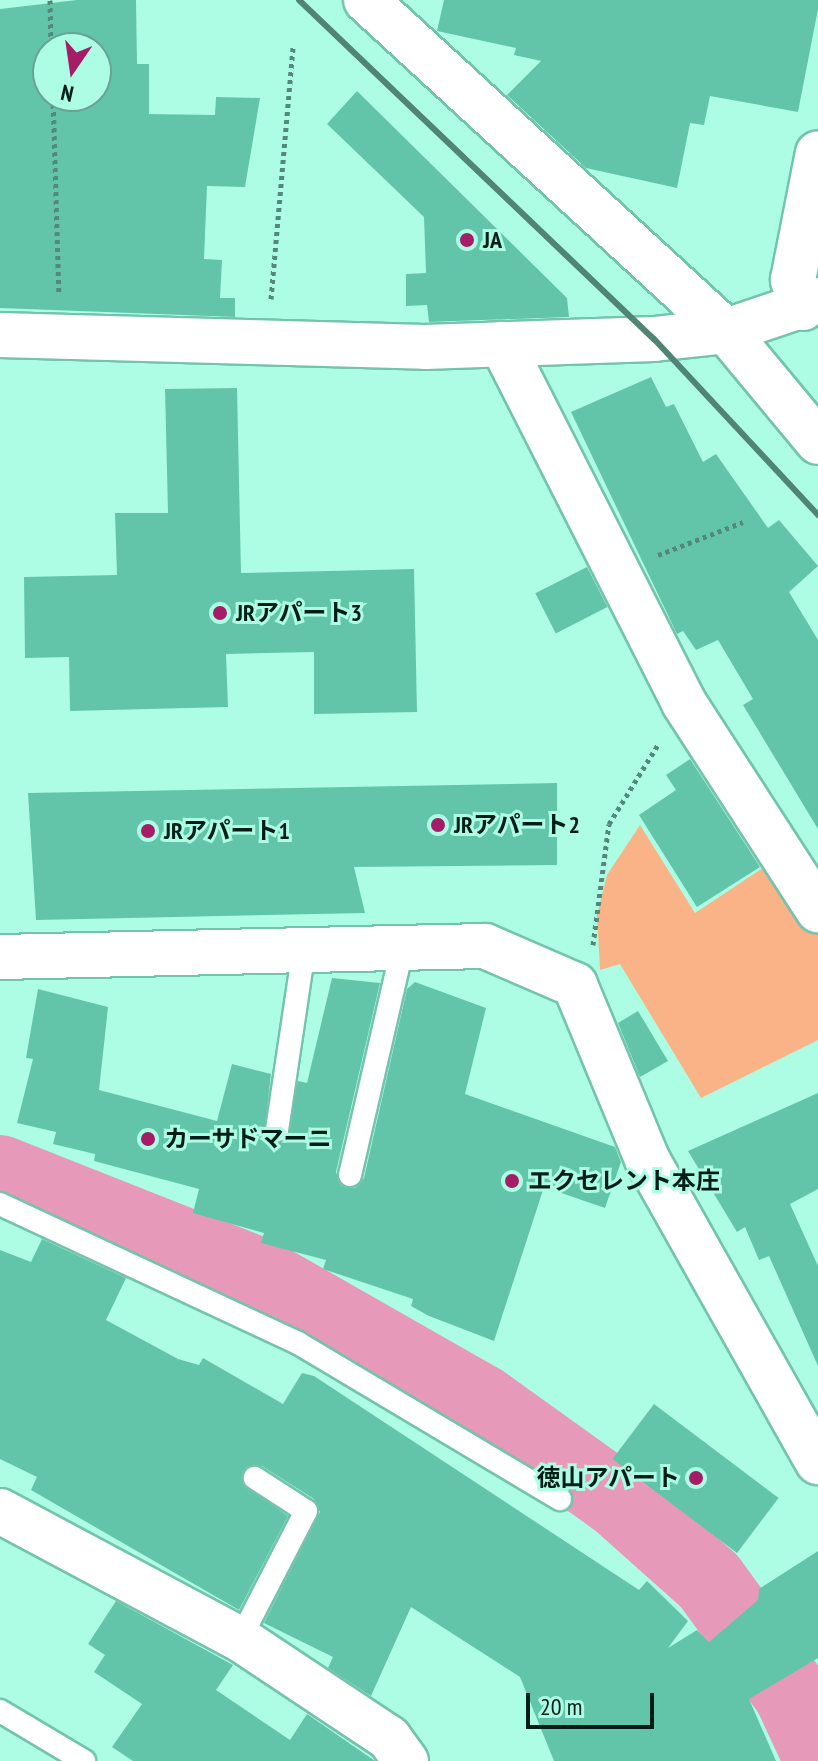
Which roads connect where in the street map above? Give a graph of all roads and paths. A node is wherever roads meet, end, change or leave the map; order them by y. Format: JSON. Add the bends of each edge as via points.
{"nodes":[{"id":1,"x":50,"y":0,"type":"edge"},
{"id":2,"x":366,"y":0,"type":"edge"},
{"id":3,"x":51,"y":32,"type":"edge"},
{"id":4,"x":293,"y":47,"type":"dead end"},
{"id":5,"x":54,"y":112,"type":"edge"},
{"id":6,"x":818,"y":153,"type":"edge"},
{"id":7,"x":810,"y":304,"type":"edge"},
{"id":8,"x":726,"y":331,"type":"junction"},
{"id":9,"x":0,"y":335,"type":"edge"},
{"id":10,"x":61,"y":336,"type":"junction"},
{"id":11,"x":266,"y":340,"type":"junction"},
{"id":12,"x":502,"y":344,"type":"junction"},
{"id":13,"x":818,"y":442,"type":"edge"},
{"id":14,"x":743,"y":522,"type":"dead end"},
{"id":15,"x":615,"y":571,"type":"junction"},
{"id":16,"x":684,"y":703,"type":"junction"},
{"id":17,"x":818,"y":910,"type":"edge"},
{"id":18,"x":403,"y":945,"type":"junction"},
{"id":19,"x":303,"y":955,"type":"junction"},
{"id":20,"x":0,"y":957,"type":"edge"},
{"id":21,"x":589,"y":1010,"type":"junction"},
{"id":22,"x":277,"y":1130,"type":"dead end"},
{"id":23,"x":350,"y":1175,"type":"dead end"},
{"id":24,"x":0,"y":1204,"type":"edge"},
{"id":25,"x":818,"y":1462,"type":"edge"},
{"id":26,"x":255,"y":1478,"type":"dead end"},
{"id":27,"x":560,"y":1499,"type":"dead end"},
{"id":28,"x":0,"y":1511,"type":"edge"},
{"id":29,"x":240,"y":1639,"type":"junction"},
{"id":30,"x":0,"y":1711,"type":"edge"},
{"id":31,"x":84,"y":1761,"type":"edge"},
{"id":32,"x":406,"y":1761,"type":"edge"}],
"edges":[{"from":1,"to":3,"type":"path"},
{"from":2,"to":8,"type":"street"},
{"from":4,"to":11,"type":"path"},
{"from":5,"to":10,"type":"path"},
{"from":6,"to":7,"type":"street","via":[[793,280]]},
{"from":7,"to":8,"type":"street"},
{"from":8,"to":12,"type":"street"},
{"from":8,"to":13,"type":"street"},
{"from":9,"to":10,"type":"street"},
{"from":10,"to":11,"type":"street"},
{"from":11,"to":12,"type":"street"},
{"from":12,"to":15,"type":"street"},
{"from":14,"to":15,"type":"path"},
{"from":15,"to":16,"type":"street"},
{"from":16,"to":17,"type":"street"},
{"from":16,"to":21,"type":"path","via":[[609,824]]},
{"from":18,"to":19,"type":"street"},
{"from":18,"to":21,"type":"street","via":[[485,946],[575,985]]},
{"from":18,"to":23,"type":"lane"},
{"from":19,"to":20,"type":"street"},
{"from":19,"to":22,"type":"lane"},
{"from":21,"to":25,"type":"street","via":[[647,1159]]},
{"from":24,"to":27,"type":"lane","via":[[298,1343]]},
{"from":26,"to":29,"type":"lane","via":[[306,1511]]},
{"from":28,"to":29,"type":"street"},
{"from":29,"to":32,"type":"street","via":[[389,1738]]},
{"from":30,"to":31,"type":"lane"}]}
